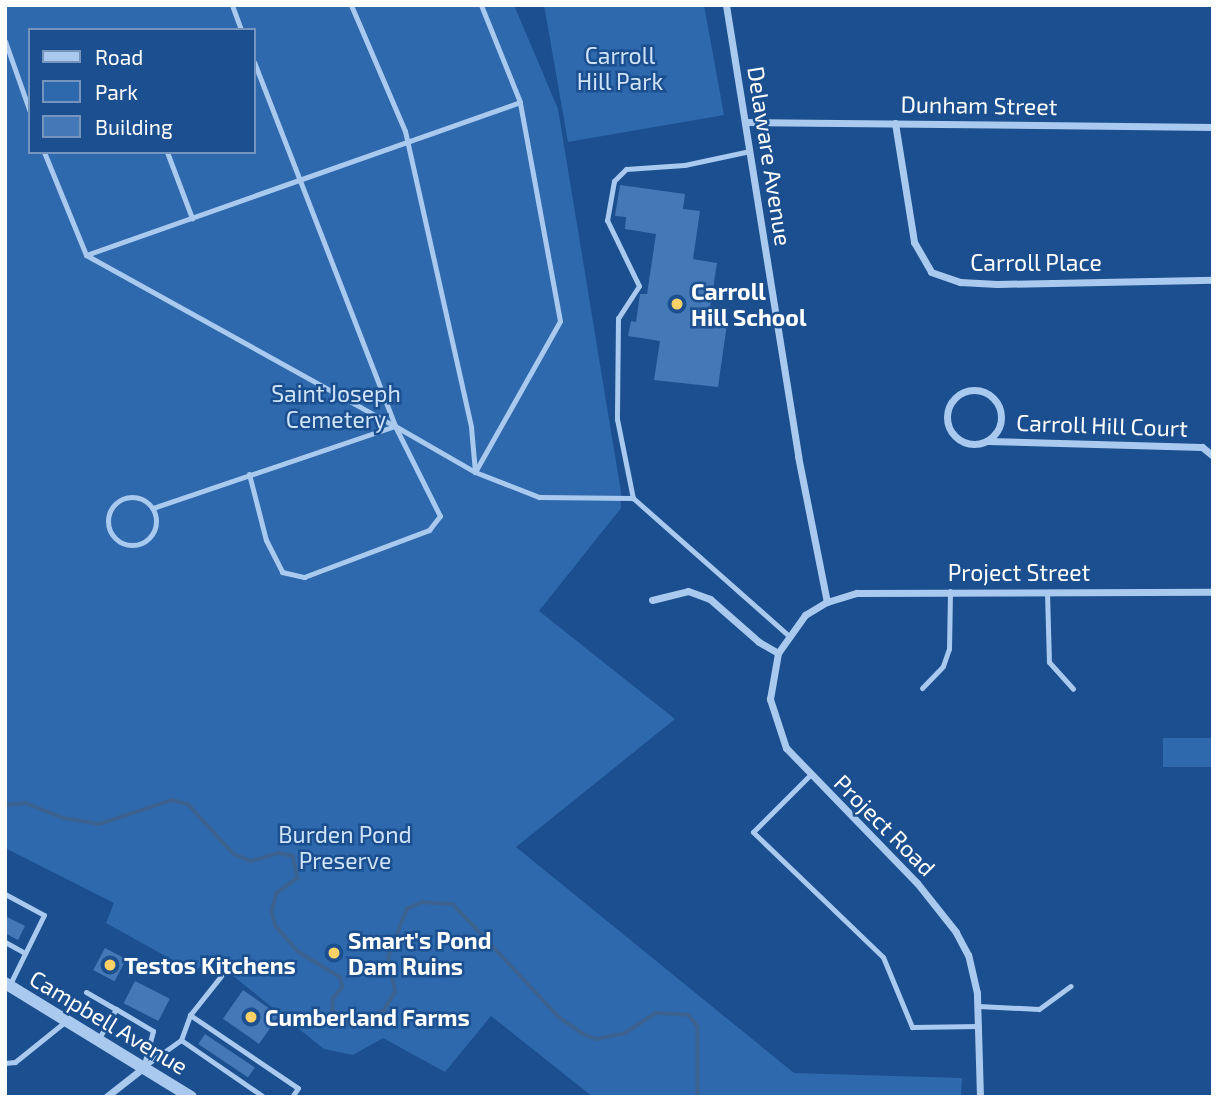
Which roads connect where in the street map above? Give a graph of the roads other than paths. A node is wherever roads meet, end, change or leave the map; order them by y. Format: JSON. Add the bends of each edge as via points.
{"nodes":[{"id":1,"x":232,"y":5,"type":"edge"},
{"id":2,"x":351,"y":5,"type":"edge"},
{"id":3,"x":481,"y":5,"type":"edge"},
{"id":4,"x":726,"y":5,"type":"edge"},
{"id":5,"x":240,"y":28,"type":"edge"},
{"id":6,"x":5,"y":41,"type":"edge"},
{"id":7,"x":256,"y":67,"type":"edge"},
{"id":8,"x":520,"y":102,"type":"junction"},
{"id":9,"x":28,"y":106,"type":"edge"},
{"id":10,"x":746,"y":122,"type":"junction"},
{"id":11,"x":895,"y":123,"type":"junction"},
{"id":12,"x":1213,"y":127,"type":"edge"},
{"id":13,"x":408,"y":143,"type":"junction"},
{"id":14,"x":750,"y":152,"type":"junction"},
{"id":15,"x":45,"y":154,"type":"edge"},
{"id":16,"x":168,"y":154,"type":"edge"},
{"id":17,"x":300,"y":181,"type":"junction"},
{"id":18,"x":192,"y":218,"type":"junction"},
{"id":19,"x":86,"y":255,"type":"junction"},
{"id":20,"x":1213,"y":280,"type":"edge"},
{"id":21,"x":395,"y":426,"type":"junction"},
{"id":22,"x":988,"y":441,"type":"junction"},
{"id":23,"x":1213,"y":456,"type":"edge"},
{"id":24,"x":475,"y":472,"type":"junction"},
{"id":25,"x":249,"y":474,"type":"junction"},
{"id":26,"x":632,"y":498,"type":"junction"},
{"id":27,"x":153,"y":508,"type":"junction"},
{"id":28,"x":950,"y":591,"type":"junction"},
{"id":29,"x":1047,"y":592,"type":"junction"},
{"id":30,"x":1213,"y":592,"type":"edge"},
{"id":31,"x":652,"y":600,"type":"dead end"},
{"id":32,"x":827,"y":602,"type":"junction"},
{"id":33,"x":788,"y":635,"type":"junction"},
{"id":34,"x":778,"y":653,"type":"junction"},
{"id":35,"x":922,"y":688,"type":"dead end"},
{"id":36,"x":1073,"y":689,"type":"dead end"},
{"id":37,"x":809,"y":776,"type":"junction"},
{"id":38,"x":5,"y":894,"type":"edge"},
{"id":39,"x":5,"y":942,"type":"edge"},
{"id":40,"x":25,"y":953,"type":"junction"},
{"id":41,"x":221,"y":976,"type":"dead end"},
{"id":42,"x":7,"y":984,"type":"edge"},
{"id":43,"x":1071,"y":986,"type":"dead end"},
{"id":44,"x":86,"y":992,"type":"dead end"},
{"id":45,"x":978,"y":1006,"type":"junction"},
{"id":46,"x":116,"y":1009,"type":"junction"},
{"id":47,"x":190,"y":1015,"type":"junction"},
{"id":48,"x":66,"y":1021,"type":"junction"},
{"id":49,"x":979,"y":1026,"type":"junction"},
{"id":50,"x":218,"y":1034,"type":"junction"},
{"id":51,"x":98,"y":1040,"type":"junction"},
{"id":52,"x":181,"y":1040,"type":"junction"},
{"id":53,"x":214,"y":1041,"type":"dead end"},
{"id":54,"x":229,"y":1041,"type":"junction"},
{"id":55,"x":225,"y":1048,"type":"dead end"},
{"id":56,"x":5,"y":1063,"type":"edge"},
{"id":57,"x":143,"y":1068,"type":"junction"},
{"id":58,"x":106,"y":1097,"type":"edge"},
{"id":59,"x":191,"y":1097,"type":"edge"},
{"id":60,"x":264,"y":1097,"type":"edge"},
{"id":61,"x":292,"y":1097,"type":"edge"},
{"id":62,"x":980,"y":1097,"type":"edge"}],
"edges":[{"from":1,"to":5,"type":"lane"},
{"from":2,"to":13,"type":"lane"},
{"from":3,"to":8,"type":"lane"},
{"from":4,"to":10,"type":"street","name":"Delaware Avenue"},
{"from":6,"to":9,"type":"lane"},
{"from":7,"to":17,"type":"lane"},
{"from":8,"to":13,"type":"lane"},
{"from":8,"to":24,"type":"lane","via":[[561,321]]},
{"from":10,"to":11,"type":"street","name":"Dunham Street"},
{"from":10,"to":14,"type":"street","name":"Delaware Avenue"},
{"from":11,"to":12,"type":"street","name":"Dunham Street"},
{"from":11,"to":20,"type":"street","name":"Carroll Place","via":[[915,242],[931,272],[960,282],[997,284]]},
{"from":13,"to":17,"type":"lane"},
{"from":13,"to":24,"type":"lane","via":[[471,427]]},
{"from":14,"to":26,"type":"lane","via":[[626,169],[614,181],[607,220],[639,286],[635,299],[618,318],[617,346],[617,419]]},
{"from":14,"to":32,"type":"street","name":"Delaware Avenue","via":[[798,456]]},
{"from":15,"to":19,"type":"lane"},
{"from":16,"to":18,"type":"lane"},
{"from":17,"to":18,"type":"lane"},
{"from":17,"to":21,"type":"lane"},
{"from":18,"to":19,"type":"lane"},
{"from":19,"to":21,"type":"lane"},
{"from":21,"to":24,"type":"lane"},
{"from":21,"to":25,"type":"lane"},
{"from":21,"to":25,"type":"lane","via":[[440,516],[429,530],[304,577],[282,572],[266,540]]},
{"from":22,"to":22,"type":"street","name":"Carroll Hill Court","via":[[961,441],[949,428],[951,402],[965,391],[983,390],[997,401],[1000,428]]},
{"from":22,"to":23,"type":"street","name":"Carroll Hill Court","via":[[1202,447]]},
{"from":24,"to":26,"type":"lane","via":[[539,497]]},
{"from":25,"to":27,"type":"lane"},
{"from":26,"to":33,"type":"lane"},
{"from":27,"to":27,"type":"lane","via":[[155,530],[145,542],[123,544],[112,534],[108,518],[116,503],[139,498]]},
{"from":28,"to":29,"type":"street","name":"Project Street"},
{"from":28,"to":32,"type":"street","name":"Project Street","via":[[857,593]]},
{"from":28,"to":35,"type":"lane","via":[[949,649],[943,666]]},
{"from":29,"to":30,"type":"street","name":"Project Street"},
{"from":29,"to":36,"type":"lane","via":[[1049,662]]},
{"from":31,"to":34,"type":"street","via":[[688,591],[710,599]]},
{"from":32,"to":33,"type":"street","name":"Project Road","via":[[806,615]]},
{"from":33,"to":34,"type":"street","name":"Project Road"},
{"from":34,"to":37,"type":"street","name":"Project Road","via":[[770,684],[773,715],[786,748]]},
{"from":37,"to":45,"type":"street","name":"Project Road","via":[[917,883],[956,932],[968,955]]},
{"from":37,"to":49,"type":"lane","via":[[753,832],[883,957],[912,1027]]},
{"from":38,"to":40,"type":"lane","via":[[44,915]]},
{"from":39,"to":40,"type":"lane"},
{"from":40,"to":42,"type":"lane"},
{"from":41,"to":47,"type":"lane"},
{"from":42,"to":48,"type":"street","name":"Campbell Avenue"},
{"from":43,"to":45,"type":"lane","via":[[1040,1009]]},
{"from":44,"to":46,"type":"lane"},
{"from":45,"to":49,"type":"street","name":"Project Road"},
{"from":46,"to":51,"type":"lane"},
{"from":46,"to":57,"type":"lane","via":[[153,1031]]},
{"from":47,"to":50,"type":"lane"},
{"from":47,"to":52,"type":"lane"},
{"from":48,"to":51,"type":"street","name":"Campbell Avenue"},
{"from":48,"to":56,"type":"lane","via":[[15,1062]]},
{"from":49,"to":62,"type":"street","name":"Project Road"},
{"from":50,"to":53,"type":"lane"},
{"from":50,"to":54,"type":"lane"},
{"from":51,"to":57,"type":"street","name":"Campbell Avenue"},
{"from":52,"to":57,"type":"lane"},
{"from":52,"to":60,"type":"lane","via":[[227,1067]]},
{"from":54,"to":55,"type":"lane"},
{"from":54,"to":61,"type":"lane","via":[[237,1051],[298,1088]]},
{"from":57,"to":58,"type":"street"},
{"from":57,"to":59,"type":"street","name":"Campbell Avenue"}]}
